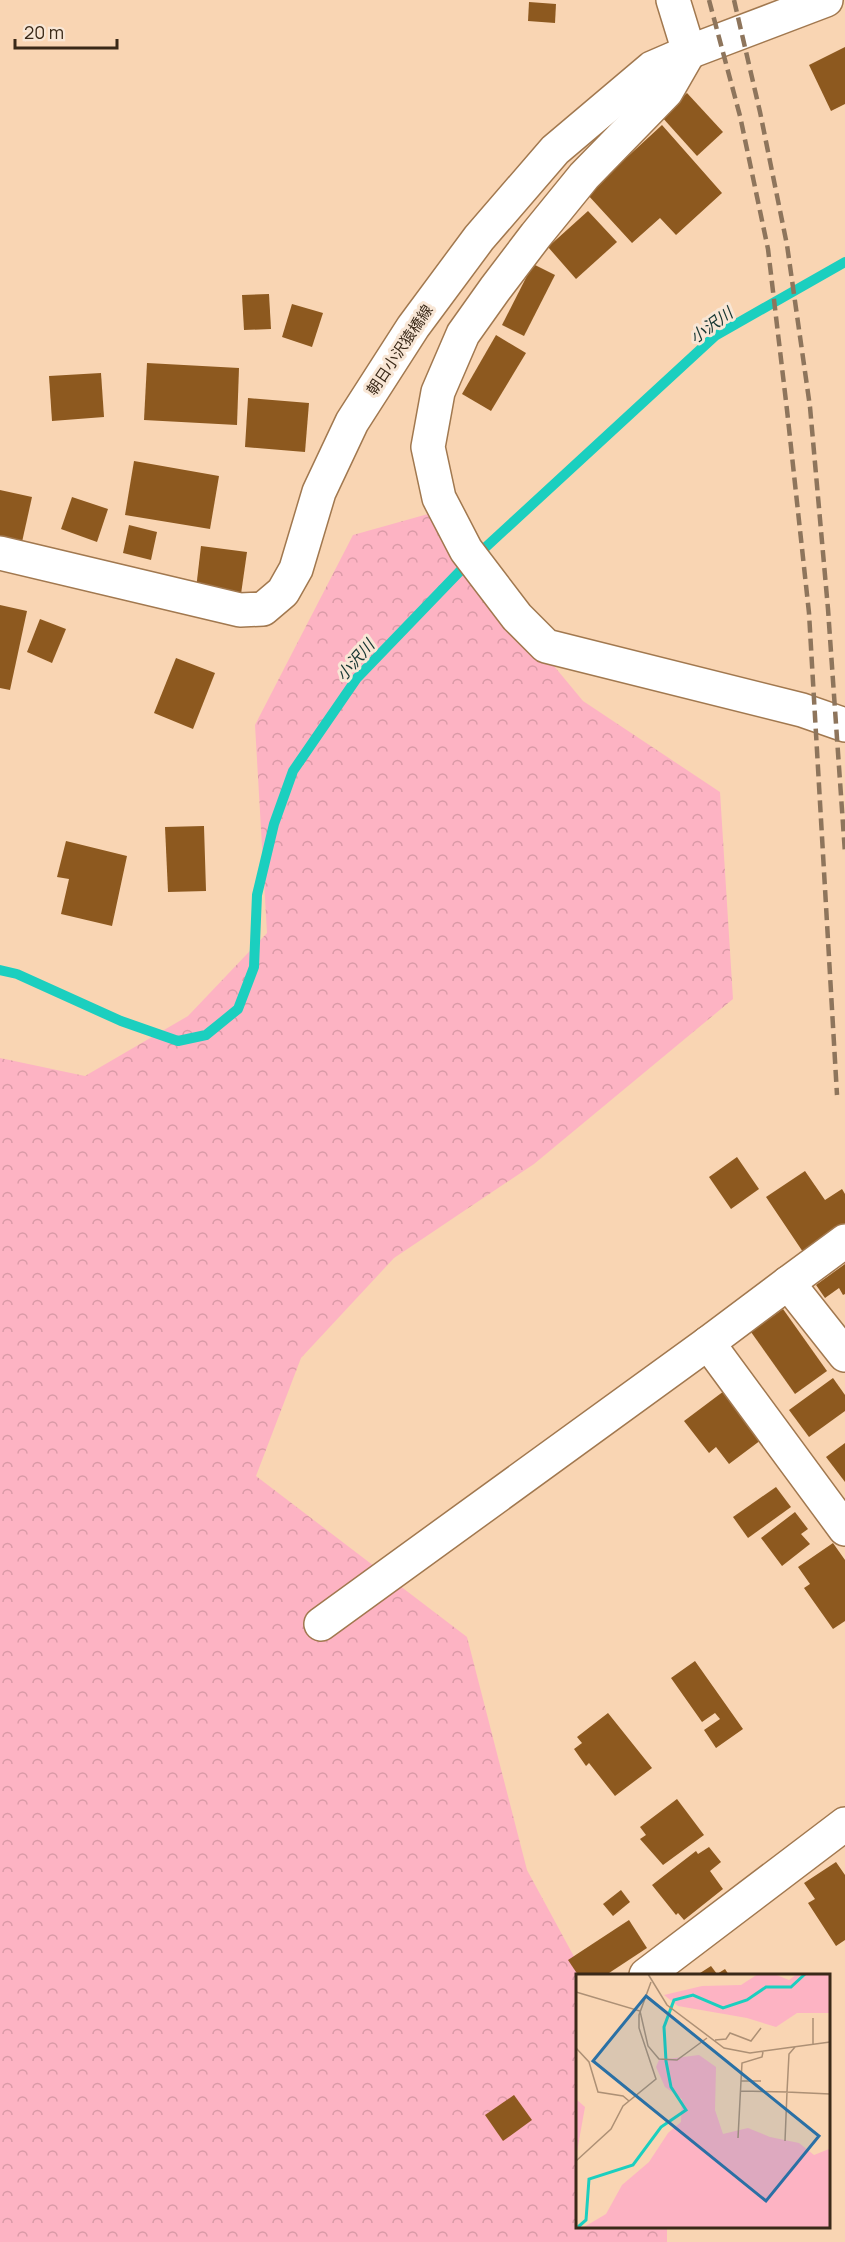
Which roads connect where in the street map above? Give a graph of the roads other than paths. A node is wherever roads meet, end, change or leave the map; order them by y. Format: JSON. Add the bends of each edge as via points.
{"nodes":[{"id":1,"x":673,"y":0,"type":"edge"},
{"id":2,"x":826,"y":0,"type":"edge"},
{"id":3,"x":689,"y":52,"type":"junction"},
{"id":4,"x":0,"y":553,"type":"edge"},
{"id":5,"x":845,"y":725,"type":"edge"},
{"id":6,"x":845,"y":1240,"type":"edge"},
{"id":7,"x":788,"y":1283,"type":"junction"},
{"id":8,"x":708,"y":1343,"type":"junction"},
{"id":9,"x":845,"y":1355,"type":"edge"},
{"id":10,"x":845,"y":1529,"type":"edge"},
{"id":11,"x":321,"y":1624,"type":"dead end"},
{"id":12,"x":845,"y":1824,"type":"edge"},
{"id":13,"x":647,"y":1974,"type":"edge"}],
"edges":[{"from":1,"to":3,"type":"street"},
{"from":2,"to":3,"type":"street","name":"朝日小沢猿橋線"},
{"from":3,"to":4,"type":"street","name":"朝日小沢猿橋線","via":[[652,68],[555,150],[478,238],[413,327],[352,422],[319,492],[296,569],[283,592],[263,609],[240,610]]},
{"from":3,"to":5,"type":"street","via":[[666,92],[584,176],[463,334],[438,392],[428,447],[439,498],[466,550],[517,617],[546,646],[802,710]]},
{"from":6,"to":7,"type":"street"},
{"from":7,"to":8,"type":"street"},
{"from":7,"to":9,"type":"street"},
{"from":8,"to":10,"type":"street"},
{"from":8,"to":11,"type":"street"},
{"from":12,"to":13,"type":"street"}]}
